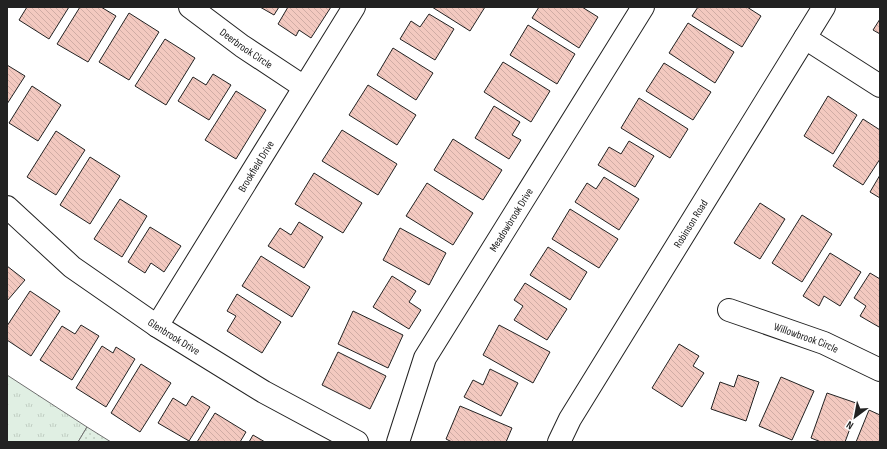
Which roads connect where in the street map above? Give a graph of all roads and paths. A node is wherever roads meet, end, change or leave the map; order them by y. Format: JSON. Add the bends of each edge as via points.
{"nodes":[{"id":1,"x":190,"y":7,"type":"edge"},
{"id":2,"x":354,"y":7,"type":"edge"},
{"id":3,"x":643,"y":7,"type":"edge"},
{"id":4,"x":824,"y":7,"type":"edge"},
{"id":5,"x":804,"y":38,"type":"junction"},
{"id":6,"x":880,"y":86,"type":"edge"},
{"id":7,"x":304,"y":87,"type":"junction"},
{"id":8,"x":7,"y":207,"type":"edge"},
{"id":9,"x":729,"y":310,"type":"dead end"},
{"id":10,"x":157,"y":326,"type":"junction"},
{"id":11,"x":880,"y":370,"type":"edge"},
{"id":12,"x":357,"y":442,"type":"edge"},
{"id":13,"x":398,"y":442,"type":"edge"},
{"id":14,"x":559,"y":442,"type":"edge"}],
"edges":[{"from":1,"to":7,"type":"street","name":"Deerbrook Circle","via":[[242,46]]},
{"from":2,"to":7,"type":"street","name":"Brookfield Drive"},
{"from":3,"to":13,"type":"street","name":"Meadowbrook Drive","via":[[425,358]]},
{"from":4,"to":5,"type":"street","name":"Robinson Road"},
{"from":5,"to":6,"type":"street"},
{"from":5,"to":14,"type":"street","name":"Robinson Road","via":[[570,418]]},
{"from":7,"to":10,"type":"street","name":"Brookfield Drive"},
{"from":8,"to":10,"type":"street","name":"Glenbrook Drive","via":[[72,267]]},
{"from":9,"to":11,"type":"street","name":"Willowbrook Circle","via":[[824,343]]},
{"from":10,"to":12,"type":"street","name":"Glenbrook Drive","via":[[264,392]]}]}
